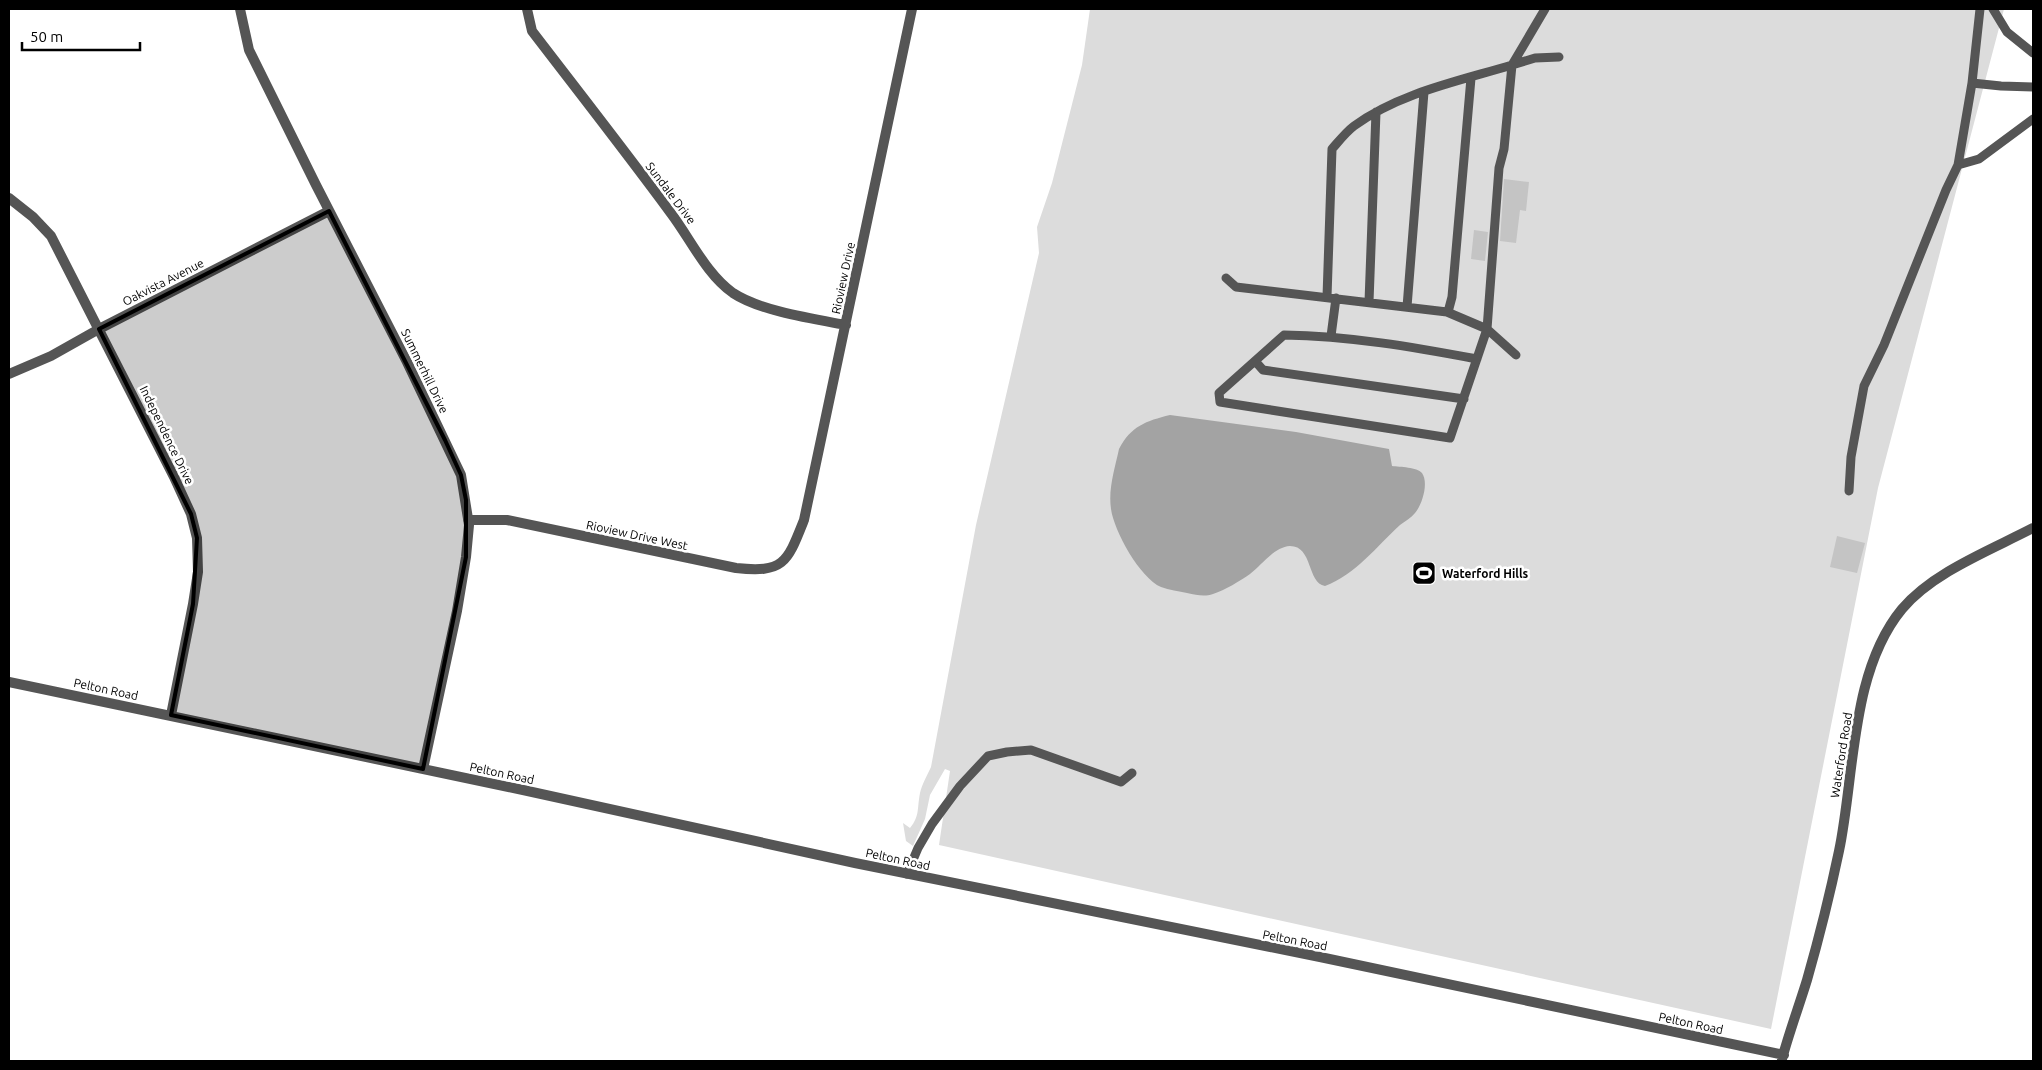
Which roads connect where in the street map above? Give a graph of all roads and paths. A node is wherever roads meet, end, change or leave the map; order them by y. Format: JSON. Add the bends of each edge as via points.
{"nodes":[{"id":1,"x":240,"y":9,"type":"edge"},
{"id":2,"x":527,"y":9,"type":"edge"},
{"id":3,"x":912,"y":9,"type":"edge"},
{"id":4,"x":1545,"y":9,"type":"edge"},
{"id":5,"x":1980,"y":9,"type":"edge"},
{"id":6,"x":1993,"y":9,"type":"edge"},
{"id":7,"x":2033,"y":54,"type":"edge"},
{"id":8,"x":1559,"y":57,"type":"dead end"},
{"id":9,"x":1512,"y":65,"type":"junction"},
{"id":10,"x":1471,"y":78,"type":"junction"},
{"id":11,"x":1972,"y":82,"type":"junction"},
{"id":12,"x":2033,"y":87,"type":"edge"},
{"id":13,"x":1424,"y":92,"type":"junction"},
{"id":14,"x":1376,"y":112,"type":"junction"},
{"id":15,"x":2033,"y":119,"type":"edge"},
{"id":16,"x":1958,"y":165,"type":"junction"},
{"id":17,"x":9,"y":198,"type":"edge"},
{"id":18,"x":329,"y":211,"type":"junction"},
{"id":19,"x":1226,"y":278,"type":"dead end"},
{"id":20,"x":1331,"y":298,"type":"junction"},
{"id":21,"x":1369,"y":302,"type":"junction"},
{"id":22,"x":1407,"y":307,"type":"junction"},
{"id":23,"x":1448,"y":312,"type":"junction"},
{"id":24,"x":846,"y":325,"type":"junction"},
{"id":25,"x":99,"y":329,"type":"junction"},
{"id":26,"x":1487,"y":329,"type":"junction"},
{"id":27,"x":1331,"y":336,"type":"junction"},
{"id":28,"x":1516,"y":355,"type":"dead end"},
{"id":29,"x":1477,"y":359,"type":"junction"},
{"id":30,"x":1255,"y":360,"type":"junction"},
{"id":31,"x":9,"y":374,"type":"edge"},
{"id":32,"x":1464,"y":399,"type":"junction"},
{"id":33,"x":1849,"y":491,"type":"dead end"},
{"id":34,"x":468,"y":520,"type":"junction"},
{"id":35,"x":2033,"y":528,"type":"edge"},
{"id":36,"x":792,"y":550,"type":"joint"},
{"id":37,"x":9,"y":682,"type":"edge"},
{"id":38,"x":171,"y":715,"type":"junction"},
{"id":39,"x":423,"y":769,"type":"junction"},
{"id":40,"x":1132,"y":773,"type":"dead end"},
{"id":41,"x":907,"y":874,"type":"junction"},
{"id":42,"x":1783,"y":1058,"type":"edge"}],
"edges":[{"from":1,"to":18,"type":"street","name":"Summerhill Drive","via":[[250,50]]},
{"from":2,"to":24,"type":"street","name":"Sundale Drive","via":[[532,31],[672,214],[713,273],[732,292],[743,299],[802,317]]},
{"from":3,"to":24,"type":"street","name":"Rioview Drive"},
{"from":4,"to":9,"type":"lane"},
{"from":5,"to":11,"type":"lane"},
{"from":6,"to":7,"type":"lane","via":[[2007,32]]},
{"from":8,"to":9,"type":"lane","via":[[1535,58]]},
{"from":9,"to":10,"type":"lane"},
{"from":9,"to":26,"type":"lane","via":[[1504,149],[1499,168]]},
{"from":10,"to":13,"type":"lane"},
{"from":10,"to":23,"type":"lane","via":[[1452,297]]},
{"from":11,"to":12,"type":"lane"},
{"from":11,"to":16,"type":"lane"},
{"from":13,"to":14,"type":"lane"},
{"from":13,"to":22,"type":"lane"},
{"from":14,"to":20,"type":"lane","via":[[1352,127],[1332,148]]},
{"from":14,"to":21,"type":"lane"},
{"from":15,"to":16,"type":"lane","via":[[1979,159]]},
{"from":16,"to":33,"type":"lane","via":[[1864,386],[1851,457]]},
{"from":17,"to":25,"type":"street","name":"Independence Drive","via":[[51,236]]},
{"from":18,"to":25,"type":"street","name":"Oakvista Avenue"},
{"from":18,"to":34,"type":"street","name":"Summerhill Drive","via":[[457,466]]},
{"from":19,"to":20,"type":"lane","via":[[1236,287]]},
{"from":20,"to":21,"type":"lane"},
{"from":20,"to":27,"type":"lane"},
{"from":21,"to":22,"type":"lane"},
{"from":22,"to":23,"type":"lane"},
{"from":23,"to":26,"type":"lane"},
{"from":24,"to":36,"type":"street","name":"Rioview Drive","via":[[804,520]]},
{"from":25,"to":31,"type":"street","name":"Oakvista Avenue","via":[[51,356]]},
{"from":25,"to":38,"type":"street","name":"Independence Drive","via":[[174,476],[191,514],[197,538],[197,580]]},
{"from":26,"to":28,"type":"lane"},
{"from":26,"to":29,"type":"lane"},
{"from":27,"to":29,"type":"lane"},
{"from":27,"to":30,"type":"lane","via":[[1284,335]]},
{"from":29,"to":32,"type":"lane"},
{"from":30,"to":32,"type":"lane","via":[[1263,370]]},
{"from":30,"to":32,"type":"lane","via":[[1219,393],[1220,402],[1450,438]]},
{"from":34,"to":36,"type":"street","name":"Rioview Drive West","via":[[507,520],[743,569],[774,567]]},
{"from":34,"to":39,"type":"street","name":"Summerhill Drive","via":[[457,611]]},
{"from":35,"to":42,"type":"street","name":"Waterford Road","via":[[1934,580],[1916,594],[1888,630],[1861,706],[1830,892]]},
{"from":37,"to":38,"type":"street","name":"Pelton Road"},
{"from":38,"to":39,"type":"street","name":"Pelton Road"},
{"from":39,"to":41,"type":"street","name":"Pelton Road"},
{"from":40,"to":41,"type":"lane","via":[[1121,782],[1032,750],[988,756],[960,786],[932,824]]},
{"from":41,"to":42,"type":"street","name":"Pelton Road","via":[[1320,957]]}]}
